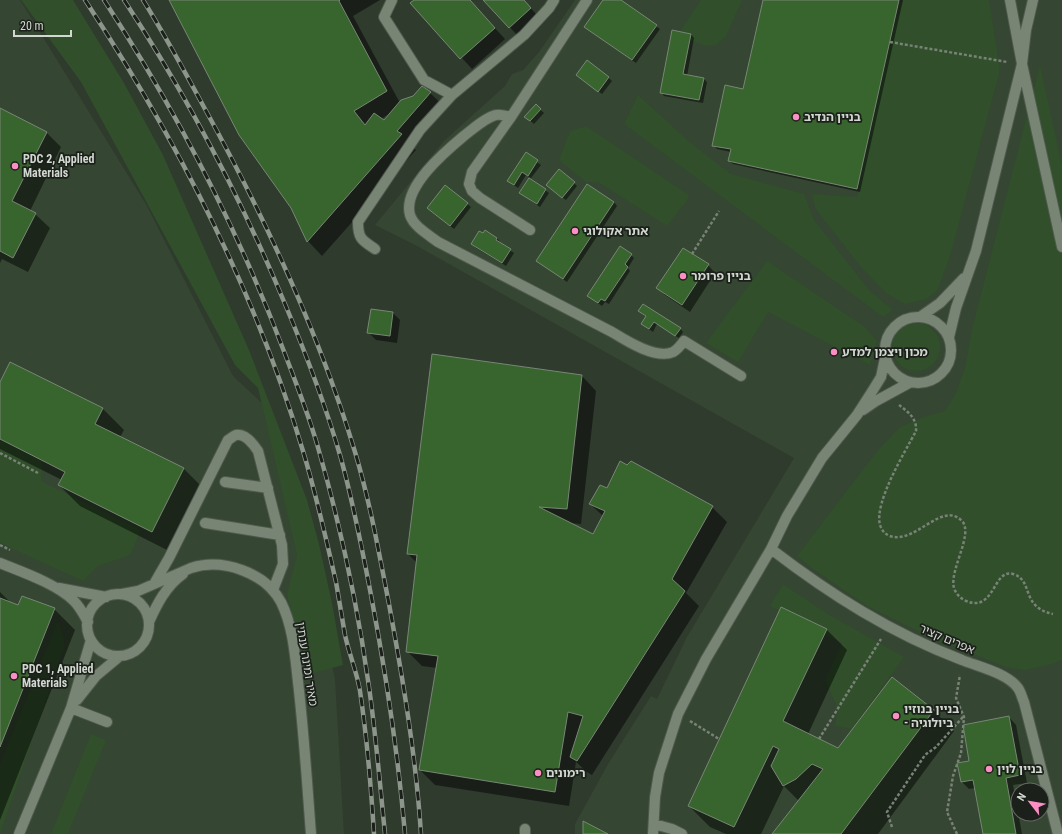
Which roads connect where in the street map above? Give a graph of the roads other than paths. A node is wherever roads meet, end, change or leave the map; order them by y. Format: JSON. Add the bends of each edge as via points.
{"nodes":[{"id":1,"x":392,"y":0,"type":"edge"},
{"id":2,"x":554,"y":0,"type":"edge"},
{"id":3,"x":587,"y":0,"type":"edge"},
{"id":4,"x":1010,"y":0,"type":"edge"},
{"id":5,"x":1033,"y":0,"type":"edge"},
{"id":6,"x":1022,"y":64,"type":"junction"},
{"id":7,"x":452,"y":95,"type":"junction"},
{"id":8,"x":511,"y":117,"type":"junction"},
{"id":9,"x":530,"y":230,"type":"dead end"},
{"id":10,"x":1062,"y":247,"type":"edge"},
{"id":11,"x":376,"y":249,"type":"dead end"},
{"id":12,"x":969,"y":270,"type":"junction"},
{"id":13,"x":920,"y":317,"type":"junction"},
{"id":14,"x":949,"y":337,"type":"junction"},
{"id":15,"x":885,"y":358,"type":"junction"},
{"id":16,"x":742,"y":376,"type":"dead end"},
{"id":17,"x":909,"y":383,"type":"junction"},
{"id":18,"x":857,"y":415,"type":"junction"},
{"id":19,"x":225,"y":482,"type":"dead end"},
{"id":20,"x":268,"y":488,"type":"junction"},
{"id":21,"x":205,"y":524,"type":"dead end"},
{"id":22,"x":280,"y":535,"type":"junction"},
{"id":23,"x":771,"y":548,"type":"junction"},
{"id":24,"x":0,"y":563,"type":"edge"},
{"id":25,"x":191,"y":568,"type":"junction"},
{"id":26,"x":154,"y":584,"type":"junction"},
{"id":27,"x":52,"y":586,"type":"junction"},
{"id":28,"x":273,"y":590,"type":"junction"},
{"id":29,"x":122,"y":594,"type":"junction"},
{"id":30,"x":106,"y":597,"type":"junction"},
{"id":31,"x":88,"y":622,"type":"junction"},
{"id":32,"x":149,"y":622,"type":"junction"},
{"id":33,"x":91,"y":640,"type":"junction"},
{"id":34,"x":120,"y":656,"type":"junction"},
{"id":35,"x":71,"y":708,"type":"junction"},
{"id":36,"x":107,"y":722,"type":"dead end"},
{"id":37,"x":654,"y":829,"type":"edge"},
{"id":38,"x":18,"y":834,"type":"edge"},
{"id":39,"x":311,"y":834,"type":"edge"},
{"id":40,"x":682,"y":834,"type":"edge"},
{"id":41,"x":1058,"y":834,"type":"edge"}],
"edges":[{"from":1,"to":7,"type":"street","via":[[384,18],[424,80]]},
{"from":2,"to":7,"type":"street","via":[[524,35]]},
{"from":3,"to":8,"type":"street"},
{"from":4,"to":6,"type":"street"},
{"from":5,"to":6,"type":"street"},
{"from":6,"to":10,"type":"street"},
{"from":6,"to":12,"type":"street","via":[[976,251]]},
{"from":7,"to":11,"type":"street","via":[[420,130],[358,222],[358,233]]},
{"from":8,"to":9,"type":"street","via":[[472,172],[469,184],[480,198]]},
{"from":8,"to":16,"type":"street","via":[[496,115],[477,125],[445,151],[429,169],[416,186],[410,200],[410,216],[416,224],[438,242],[612,332],[634,346],[648,351],[669,353],[684,341]]},
{"from":12,"to":13,"type":"street","via":[[948,296]]},
{"from":12,"to":14,"type":"street"},
{"from":13,"to":14,"type":"street","via":[[932,320]]},
{"from":13,"to":15,"type":"street","via":[[911,317],[898,323],[890,331],[885,344]]},
{"from":14,"to":17,"type":"street","via":[[951,356],[940,375],[920,384]]},
{"from":15,"to":17,"type":"street","via":[[896,376]]},
{"from":15,"to":18,"type":"street","via":[[881,377]]},
{"from":17,"to":18,"type":"street"},
{"from":18,"to":23,"type":"street","via":[[822,458]]},
{"from":19,"to":20,"type":"street"},
{"from":20,"to":22,"type":"street"},
{"from":20,"to":26,"type":"street","via":[[255,445],[240,435],[228,440]]},
{"from":21,"to":22,"type":"street"},
{"from":22,"to":28,"type":"street","via":[[283,564]]},
{"from":23,"to":37,"type":"street","via":[[706,659],[678,714],[659,773]]},
{"from":23,"to":41,"type":"street","name":"אפרים קציר","via":[[842,600],[888,627],[929,647],[994,671],[1013,682],[1024,702]]},
{"from":24,"to":27,"type":"street"},
{"from":25,"to":26,"type":"street","name":"מאיר ומינה ענתין"},
{"from":25,"to":28,"type":"street","name":"מאיר ומינה ענתין","via":[[212,565],[239,570],[263,580]]},
{"from":25,"to":32,"type":"street","via":[[168,588]]},
{"from":26,"to":29,"type":"street","name":"מאיר ומינה ענתין"},
{"from":27,"to":30,"type":"street"},
{"from":27,"to":31,"type":"street","via":[[74,601]]},
{"from":28,"to":39,"type":"street","name":"מאיר ומינה ענתין","via":[[281,602],[292,637],[302,719]]},
{"from":29,"to":30,"type":"street"},
{"from":29,"to":32,"type":"street","via":[[142,605]]},
{"from":30,"to":31,"type":"street","via":[[95,605]]},
{"from":31,"to":33,"type":"street"},
{"from":32,"to":34,"type":"street","via":[[145,641],[130,654]]},
{"from":33,"to":34,"type":"street","via":[[103,652]]},
{"from":33,"to":35,"type":"street"},
{"from":34,"to":35,"type":"street","via":[[96,676]]},
{"from":35,"to":36,"type":"street"},
{"from":35,"to":38,"type":"street"},
{"from":37,"to":40,"type":"street","via":[[672,829]]}]}
